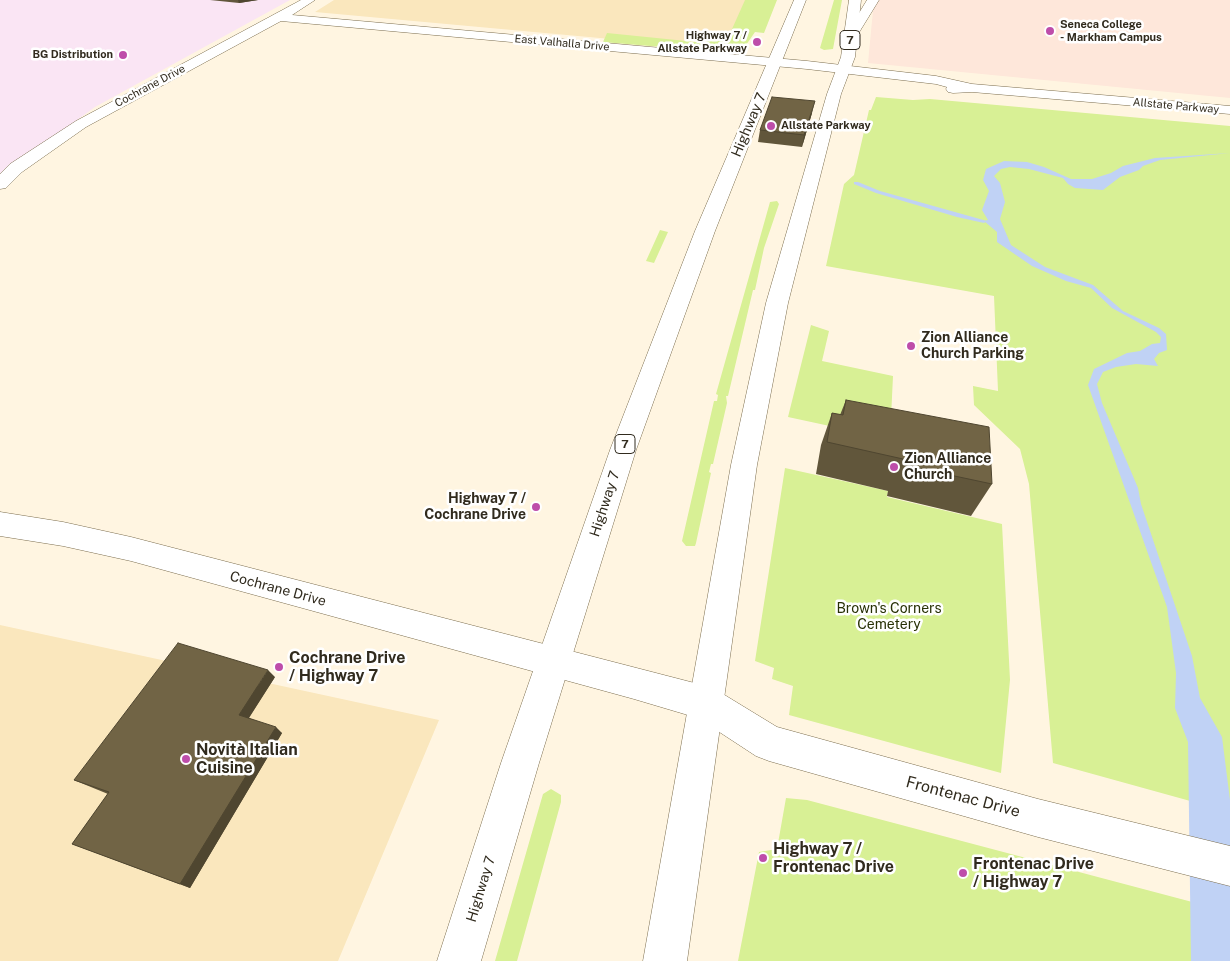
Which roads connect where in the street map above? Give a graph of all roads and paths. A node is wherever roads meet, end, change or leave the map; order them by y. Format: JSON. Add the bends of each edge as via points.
{"nodes":[{"id":1,"x":309,"y":0,"type":"edge"},
{"id":2,"x":800,"y":0,"type":"edge"},
{"id":3,"x":855,"y":0,"type":"edge"},
{"id":4,"x":873,"y":0,"type":"edge"},
{"id":5,"x":279,"y":17,"type":"junction"},
{"id":6,"x":851,"y":36,"type":"junction"},
{"id":7,"x":774,"y":63,"type":"junction"},
{"id":8,"x":842,"y":74,"type":"junction"},
{"id":9,"x":1230,"y":110,"type":"edge"},
{"id":10,"x":0,"y":184,"type":"edge"},
{"id":11,"x":0,"y":524,"type":"edge"},
{"id":12,"x":554,"y":661,"type":"junction"},
{"id":13,"x":706,"y":703,"type":"junction"},
{"id":14,"x":1230,"y":866,"type":"edge"},
{"id":15,"x":459,"y":961,"type":"edge"},
{"id":16,"x":665,"y":961,"type":"edge"}],
"edges":[{"from":1,"to":5,"type":"main road","name":"Cochrane Drive"},
{"from":2,"to":7,"type":"main road","name":"Highway 7","number":"7"},
{"from":3,"to":6,"type":"main road","number":"7"},
{"from":4,"to":6,"type":"main road"},
{"from":5,"to":7,"type":"main road","name":"East Valhalla Drive"},
{"from":5,"to":10,"type":"main road","name":"Cochrane Drive","via":[[81,124],[16,168]]},
{"from":6,"to":8,"type":"main road","number":"7"},
{"from":7,"to":8,"type":"main road","name":"Allstate Parkway","via":[[803,74]]},
{"from":7,"to":12,"type":"main road","name":"Highway 7","number":"7","via":[[705,231],[623,450]]},
{"from":8,"to":9,"type":"main road","name":"Allstate Parkway","via":[[936,89],[972,88]]},
{"from":8,"to":13,"type":"main road","number":"7","via":[[777,303],[744,464]]},
{"from":11,"to":12,"type":"main road","name":"Cochrane Drive","via":[[132,549]]},
{"from":12,"to":13,"type":"main road","name":"Cochrane Drive"},
{"from":12,"to":15,"type":"main road","name":"Highway 7","number":"7"},
{"from":13,"to":14,"type":"main road","name":"Frontenac Drive","via":[[769,743],[1038,818]]},
{"from":13,"to":16,"type":"main road","number":"7"}]}
